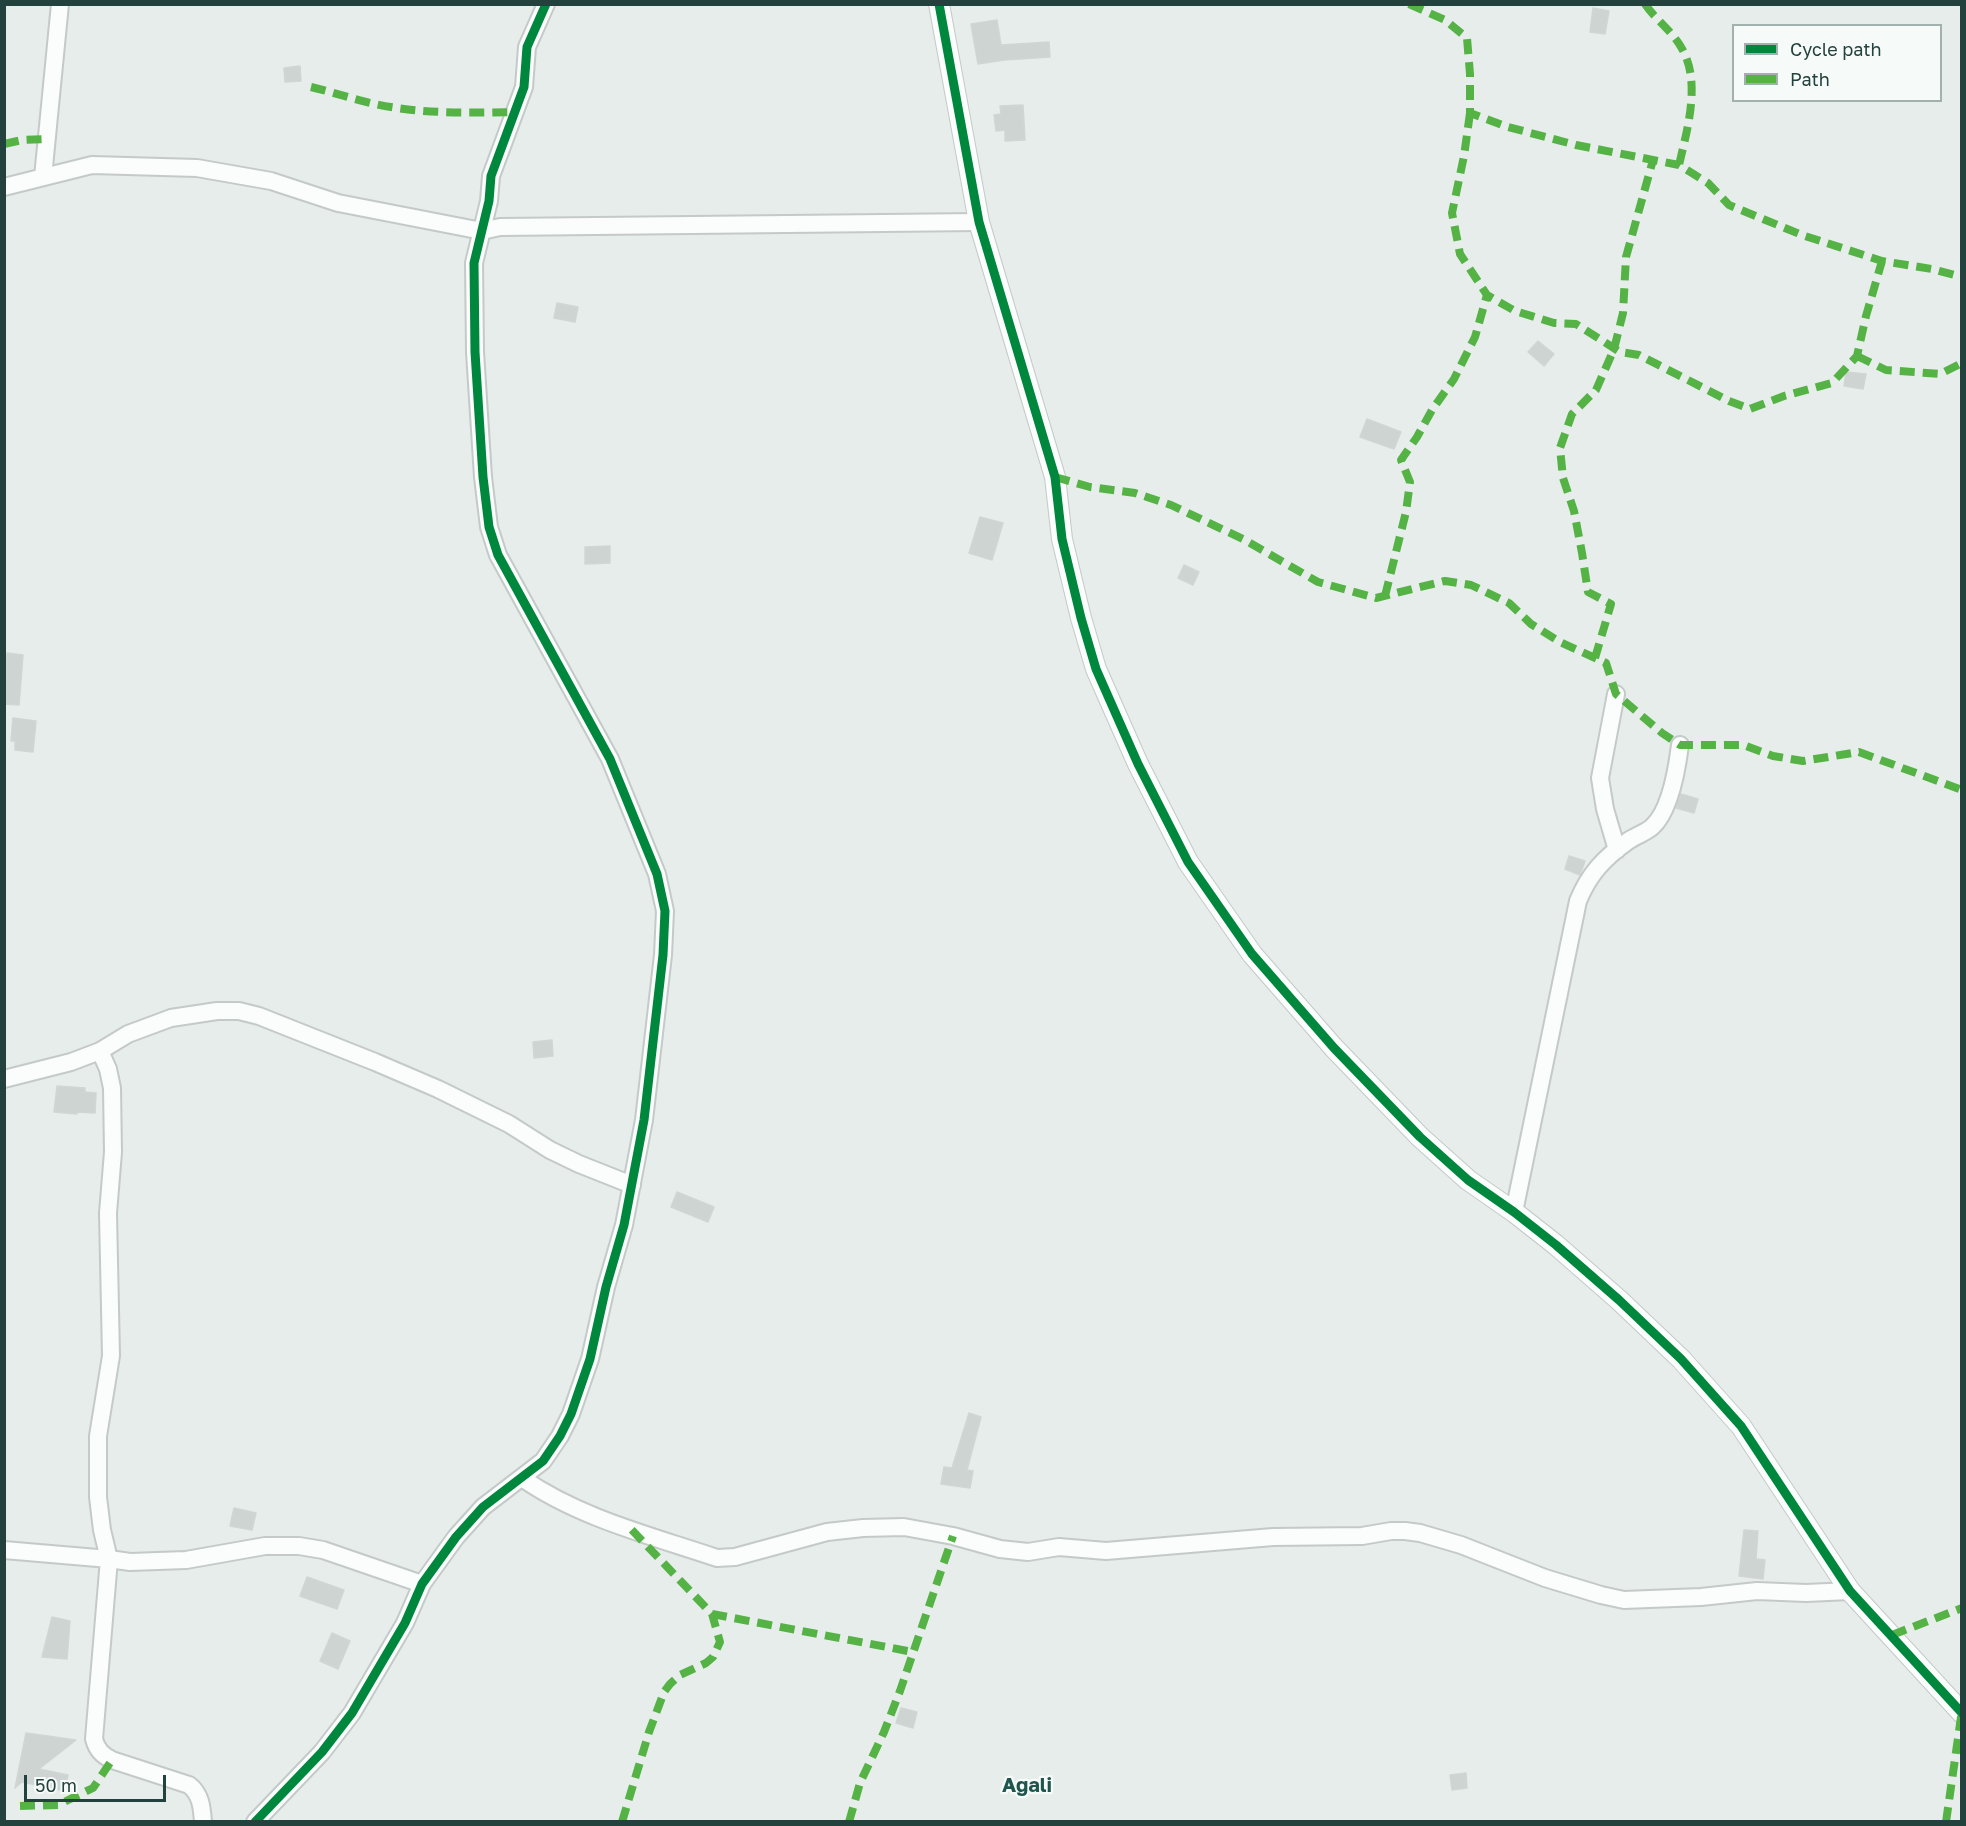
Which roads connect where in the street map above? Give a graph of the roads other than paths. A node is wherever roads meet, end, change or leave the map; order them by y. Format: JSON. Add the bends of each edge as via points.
{"nodes":[{"id":1,"x":60,"y":4,"type":"edge"},
{"id":2,"x":546,"y":4,"type":"edge"},
{"id":3,"x":939,"y":4,"type":"edge"},
{"id":4,"x":43,"y":177,"type":"junction"},
{"id":5,"x":4,"y":187,"type":"edge"},
{"id":6,"x":979,"y":222,"type":"junction"},
{"id":7,"x":482,"y":231,"type":"junction"},
{"id":8,"x":1616,"y":694,"type":"dead end"},
{"id":9,"x":1680,"y":745,"type":"dead end"},
{"id":10,"x":1617,"y":850,"type":"junction"},
{"id":11,"x":100,"y":1051,"type":"junction"},
{"id":12,"x":4,"y":1079,"type":"edge"},
{"id":13,"x":632,"y":1185,"type":"junction"},
{"id":14,"x":1514,"y":1212,"type":"junction"},
{"id":15,"x":522,"y":1478,"type":"junction"},
{"id":16,"x":4,"y":1550,"type":"edge"},
{"id":17,"x":109,"y":1559,"type":"junction"},
{"id":18,"x":422,"y":1584,"type":"junction"},
{"id":19,"x":1850,"y":1591,"type":"junction"},
{"id":20,"x":1962,"y":1713,"type":"edge"},
{"id":21,"x":203,"y":1821,"type":"edge"},
{"id":22,"x":255,"y":1821,"type":"edge"}],
"edges":[{"from":1,"to":4,"type":"street"},
{"from":2,"to":7,"type":"street","via":[[527,47],[524,87],[491,176]]},
{"from":3,"to":6,"type":"street"},
{"from":4,"to":5,"type":"street"},
{"from":4,"to":7,"type":"street","via":[[92,165],[197,168],[271,181],[338,203]]},
{"from":6,"to":7,"type":"street","via":[[501,227]]},
{"from":6,"to":14,"type":"street","via":[[1055,477],[1062,539],[1096,669],[1188,862],[1252,954],[1334,1048],[1420,1137],[1468,1180]]},
{"from":7,"to":13,"type":"street","via":[[474,263],[475,352],[489,527],[498,555],[610,759],[657,874],[665,911],[654,1043]]},
{"from":8,"to":10,"type":"street","via":[[1600,778]]},
{"from":9,"to":10,"type":"street","via":[[1676,777],[1661,813],[1652,827]]},
{"from":10,"to":14,"type":"street","via":[[1601,861],[1578,901]]},
{"from":11,"to":12,"type":"street"},
{"from":11,"to":13,"type":"street","via":[[128,1034],[171,1018],[238,1011],[438,1089],[560,1155]]},
{"from":11,"to":17,"type":"street","via":[[112,1088],[113,1152],[108,1213],[111,1356],[98,1436],[98,1487]]},
{"from":13,"to":15,"type":"street","via":[[590,1359],[571,1414],[543,1461]]},
{"from":14,"to":19,"type":"street","via":[[1619,1300],[1681,1359],[1742,1426]]},
{"from":15,"to":18,"type":"street","via":[[476,1515]]},
{"from":15,"to":19,"type":"street","via":[[544,1493],[595,1515],[717,1558],[735,1557],[827,1532],[863,1528],[904,1527],[1028,1552],[1059,1547],[1106,1551],[1405,1531],[1461,1545],[1545,1578],[1624,1600],[1757,1591]]},
{"from":16,"to":17,"type":"street"},
{"from":17,"to":18,"type":"street","via":[[186,1560],[265,1545],[299,1546],[323,1550]]},
{"from":17,"to":21,"type":"street","via":[[95,1719],[97,1749],[112,1760],[189,1785],[198,1796]]},
{"from":18,"to":22,"type":"street","via":[[405,1623],[352,1713],[322,1752]]},
{"from":19,"to":20,"type":"street"}]}
